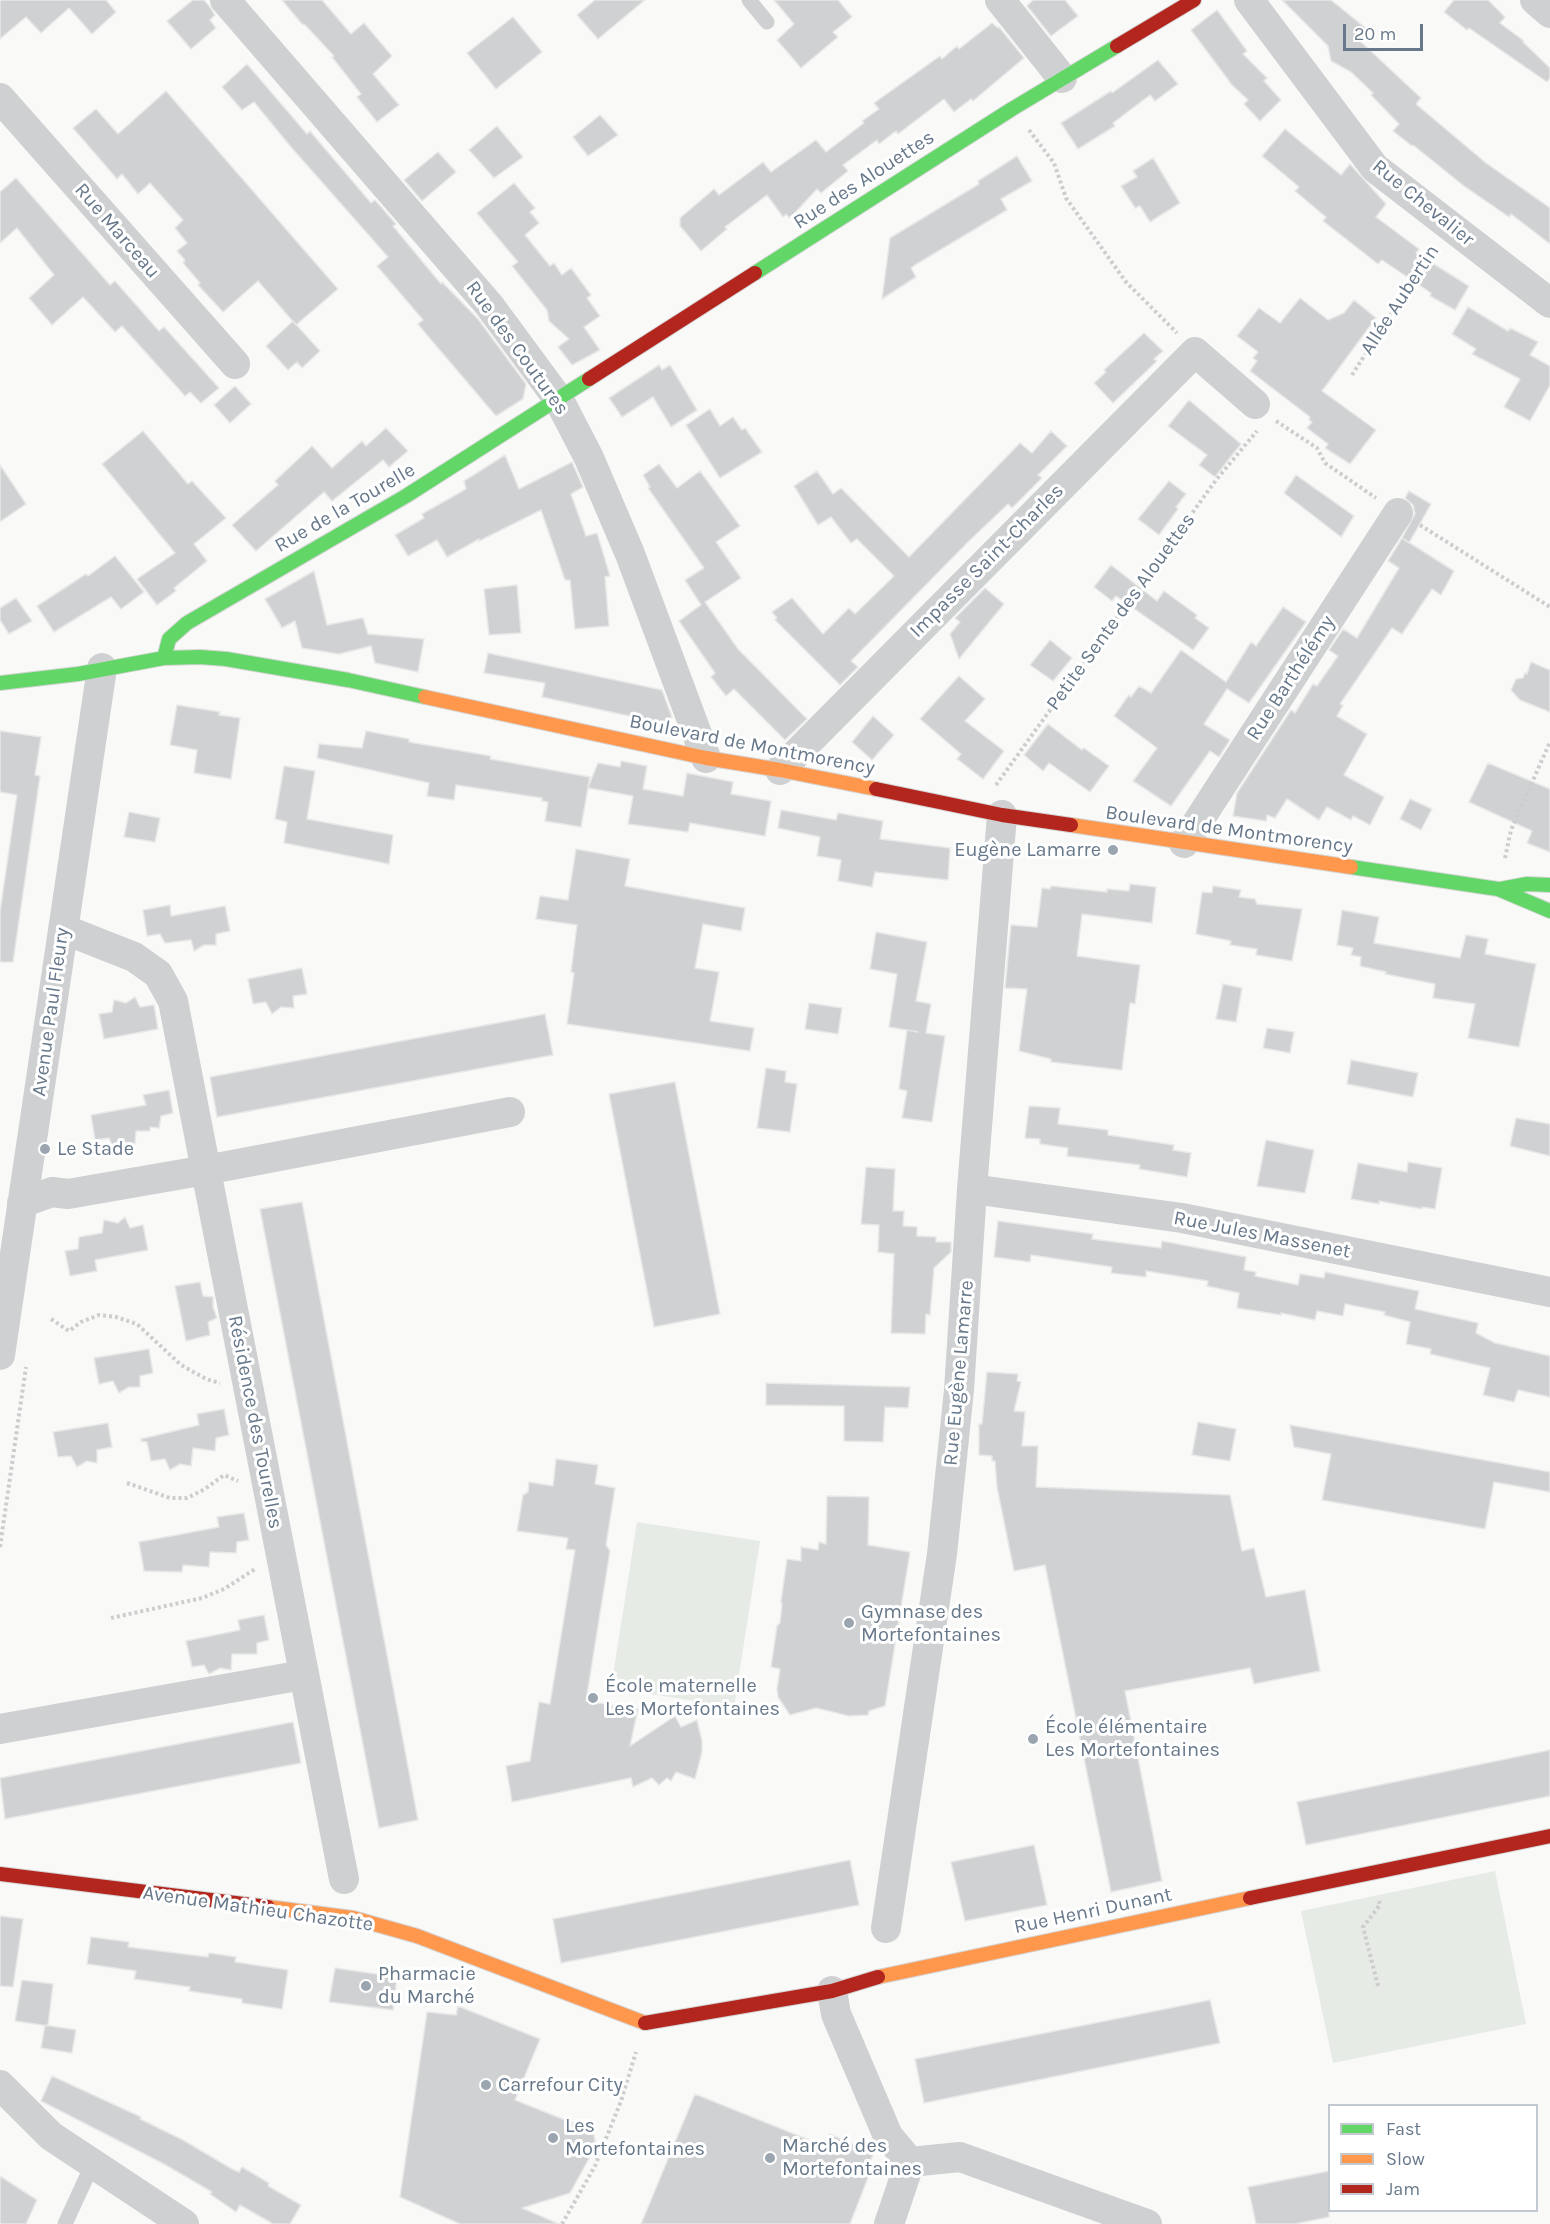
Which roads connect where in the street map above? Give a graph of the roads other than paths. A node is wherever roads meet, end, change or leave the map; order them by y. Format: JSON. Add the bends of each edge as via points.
{"nodes":[{"id":1,"x":225,"y":0,"type":"edge"},
{"id":2,"x":749,"y":0,"type":"edge"},
{"id":3,"x":1000,"y":0,"type":"edge"},
{"id":4,"x":1194,"y":0,"type":"edge"},
{"id":5,"x":1249,"y":0,"type":"edge"},
{"id":6,"x":1535,"y":0,"type":"edge"},
{"id":7,"x":1550,"y":13,"type":"edge"},
{"id":8,"x":767,"y":22,"type":"dead end"},
{"id":9,"x":1062,"y":78,"type":"junction"},
{"id":10,"x":0,"y":98,"type":"edge"},
{"id":11,"x":1550,"y":303,"type":"edge"},
{"id":12,"x":235,"y":364,"type":"dead end"},
{"id":13,"x":559,"y":399,"type":"junction"},
{"id":14,"x":1258,"y":415,"type":"road end"},
{"id":15,"x":1398,"y":513,"type":"dead end"},
{"id":16,"x":164,"y":658,"type":"junction"},
{"id":17,"x":102,"y":668,"type":"junction"},
{"id":18,"x":0,"y":683,"type":"edge"},
{"id":19,"x":706,"y":759,"type":"junction"},
{"id":20,"x":780,"y":771,"type":"junction"},
{"id":21,"x":990,"y":812,"type":"junction"},
{"id":22,"x":1184,"y":843,"type":"junction"},
{"id":23,"x":1550,"y":885,"type":"edge"},
{"id":24,"x":1498,"y":889,"type":"junction"},
{"id":25,"x":1550,"y":911,"type":"edge"},
{"id":26,"x":63,"y":930,"type":"junction"},
{"id":27,"x":510,"y":1112,"type":"dead end"},
{"id":28,"x":206,"y":1170,"type":"junction"},
{"id":29,"x":972,"y":1190,"type":"junction"},
{"id":30,"x":14,"y":1208,"type":"edge"},
{"id":31,"x":1550,"y":1292,"type":"edge"},
{"id":32,"x":0,"y":1355,"type":"edge"},
{"id":33,"x":303,"y":1675,"type":"junction"},
{"id":34,"x":0,"y":1729,"type":"edge"},
{"id":35,"x":1550,"y":1836,"type":"edge"},
{"id":36,"x":0,"y":1874,"type":"edge"},
{"id":37,"x":344,"y":1879,"type":"dead end"},
{"id":38,"x":886,"y":1928,"type":"dead end"},
{"id":39,"x":832,"y":1991,"type":"junction"},
{"id":40,"x":644,"y":2023,"type":"joint"},
{"id":41,"x":0,"y":2085,"type":"edge"},
{"id":42,"x":910,"y":2162,"type":"junction"},
{"id":43,"x":93,"y":2163,"type":"junction"},
{"id":44,"x":65,"y":2224,"type":"edge"},
{"id":45,"x":184,"y":2224,"type":"edge"},
{"id":46,"x":889,"y":2224,"type":"edge"},
{"id":47,"x":1147,"y":2224,"type":"edge"}],
"edges":[{"from":1,"to":13,"type":"street","name":"Rue des Coutures","via":[[489,305]]},
{"from":2,"to":8,"type":"lane"},
{"from":3,"to":9,"type":"street"},
{"from":4,"to":9,"type":"street","name":"Rue des Alouettes"},
{"from":5,"to":11,"type":"street","name":"Rue Chevalier","via":[[1375,168]]},
{"from":6,"to":7,"type":"street"},
{"from":9,"to":13,"type":"street","name":"Rue des Alouettes"},
{"from":10,"to":12,"type":"street","name":"Rue Marceau"},
{"from":13,"to":16,"type":"street","name":"Rue de la Tourelle","via":[[406,496],[187,623],[169,639]]},
{"from":13,"to":19,"type":"street","name":"Rue des Coutures","via":[[630,554]]},
{"from":14,"to":20,"type":"street","name":"Impasse Saint-Charles","via":[[1195,352]]},
{"from":15,"to":22,"type":"street","name":"Rue Barthélémy"},
{"from":16,"to":17,"type":"street","name":"Boulevard de Montmorency"},
{"from":16,"to":19,"type":"street","name":"Boulevard de Montmorency","via":[[226,659],[348,680]]},
{"from":17,"to":18,"type":"street","name":"Boulevard de Montmorency"},
{"from":17,"to":26,"type":"street","name":"Avenue Paul Fleury"},
{"from":19,"to":20,"type":"street","name":"Boulevard de Montmorency"},
{"from":20,"to":21,"type":"street","name":"Boulevard de Montmorency"},
{"from":21,"to":22,"type":"street","name":"Boulevard de Montmorency"},
{"from":21,"to":29,"type":"street","name":"Rue Eugène Lamarre"},
{"from":22,"to":24,"type":"street","name":"Boulevard de Montmorency"},
{"from":23,"to":24,"type":"street","name":"Boulevard de Montmorency"},
{"from":24,"to":25,"type":"street","name":"Boulevard de Montmorency"},
{"from":26,"to":28,"type":"street","name":"Résidence des Tourelles","via":[[134,957],[158,974],[173,1001]]},
{"from":26,"to":30,"type":"street","name":"Avenue Paul Fleury"},
{"from":27,"to":28,"type":"street"},
{"from":28,"to":30,"type":"street","via":[[68,1194],[52,1192]]},
{"from":28,"to":33,"type":"street","name":"Résidence des Tourelles"},
{"from":29,"to":31,"type":"street","name":"Rue Jules Massenet","via":[[1182,1218]]},
{"from":29,"to":38,"type":"street","name":"Rue Eugène Lamarre","via":[[942,1554]]},
{"from":30,"to":32,"type":"street","name":"Avenue Paul Fleury"},
{"from":33,"to":34,"type":"street"},
{"from":33,"to":37,"type":"street","name":"Résidence des Tourelles"},
{"from":35,"to":39,"type":"street","name":"Rue Henri Dunant","via":[[886,1974]]},
{"from":36,"to":40,"type":"street","name":"Avenue Mathieu Chazotte","via":[[353,1918],[417,1936]]},
{"from":39,"to":40,"type":"street","name":"Rue Henri Dunant"},
{"from":39,"to":42,"type":"street","via":[[836,2014],[888,2136]]},
{"from":41,"to":43,"type":"street","via":[[51,2136]]},
{"from":42,"to":46,"type":"street"},
{"from":42,"to":47,"type":"street","via":[[960,2157]]},
{"from":43,"to":44,"type":"lane"},
{"from":43,"to":45,"type":"street"}]}
